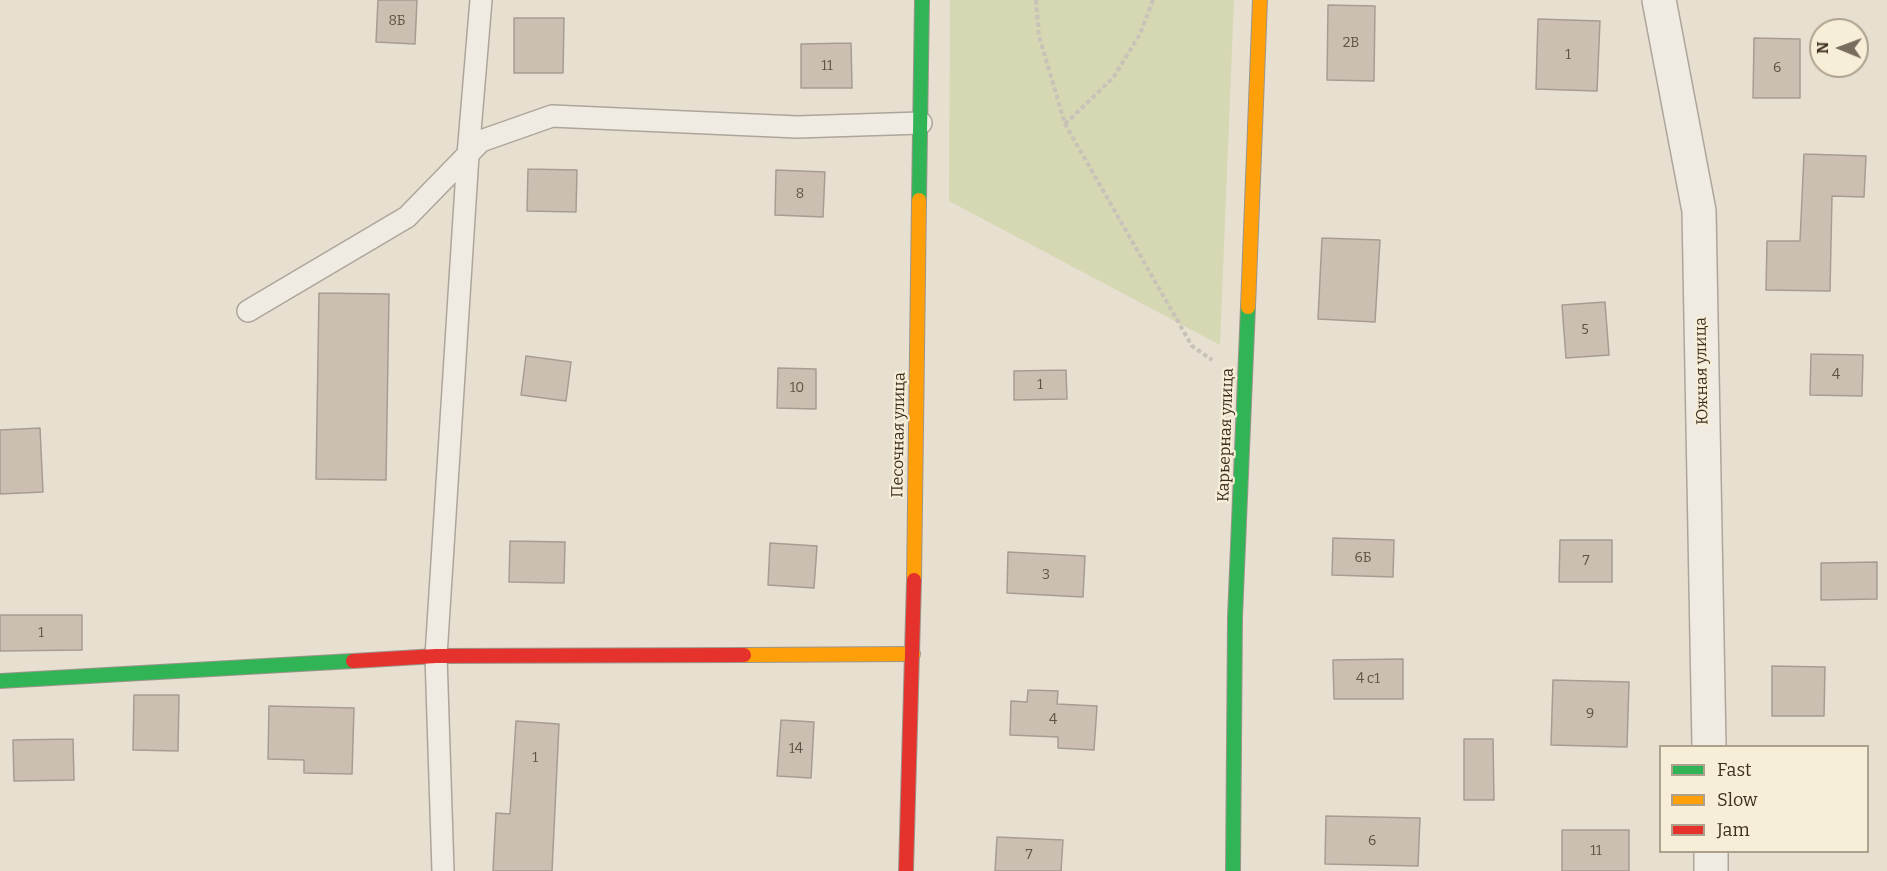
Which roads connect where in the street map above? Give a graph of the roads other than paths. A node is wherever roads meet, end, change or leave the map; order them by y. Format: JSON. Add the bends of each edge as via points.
{"nodes":[{"id":1,"x":481,"y":0,"type":"edge"},
{"id":2,"x":922,"y":0,"type":"edge"},
{"id":3,"x":1260,"y":0,"type":"edge"},
{"id":4,"x":1659,"y":0,"type":"edge"},
{"id":5,"x":921,"y":123,"type":"junction"},
{"id":6,"x":468,"y":154,"type":"junction"},
{"id":7,"x":248,"y":311,"type":"dead end"},
{"id":8,"x":913,"y":654,"type":"junction"},
{"id":9,"x":436,"y":656,"type":"junction"},
{"id":10,"x":0,"y":681,"type":"edge"},
{"id":11,"x":1709,"y":745,"type":"edge"},
{"id":12,"x":1711,"y":853,"type":"edge"},
{"id":13,"x":443,"y":871,"type":"edge"},
{"id":14,"x":906,"y":871,"type":"edge"},
{"id":15,"x":1233,"y":871,"type":"edge"},
{"id":16,"x":1711,"y":871,"type":"edge"}],
"edges":[{"from":1,"to":6,"type":"lane"},
{"from":2,"to":5,"type":"street","name":"Песочная улица"},
{"from":3,"to":15,"type":"street","name":"Карьерная улица","via":[[1235,616]]},
{"from":4,"to":11,"type":"street","name":"Южная улица","via":[[1699,211]]},
{"from":5,"to":6,"type":"lane","via":[[797,127],[552,117],[481,141]]},
{"from":5,"to":8,"type":"street","name":"Песочная улица"},
{"from":6,"to":7,"type":"lane","via":[[407,217]]},
{"from":6,"to":9,"type":"lane"},
{"from":8,"to":9,"type":"street"},
{"from":8,"to":14,"type":"street","name":"Песочная улица"},
{"from":9,"to":10,"type":"street"},
{"from":9,"to":13,"type":"lane"},
{"from":12,"to":16,"type":"street"}]}
